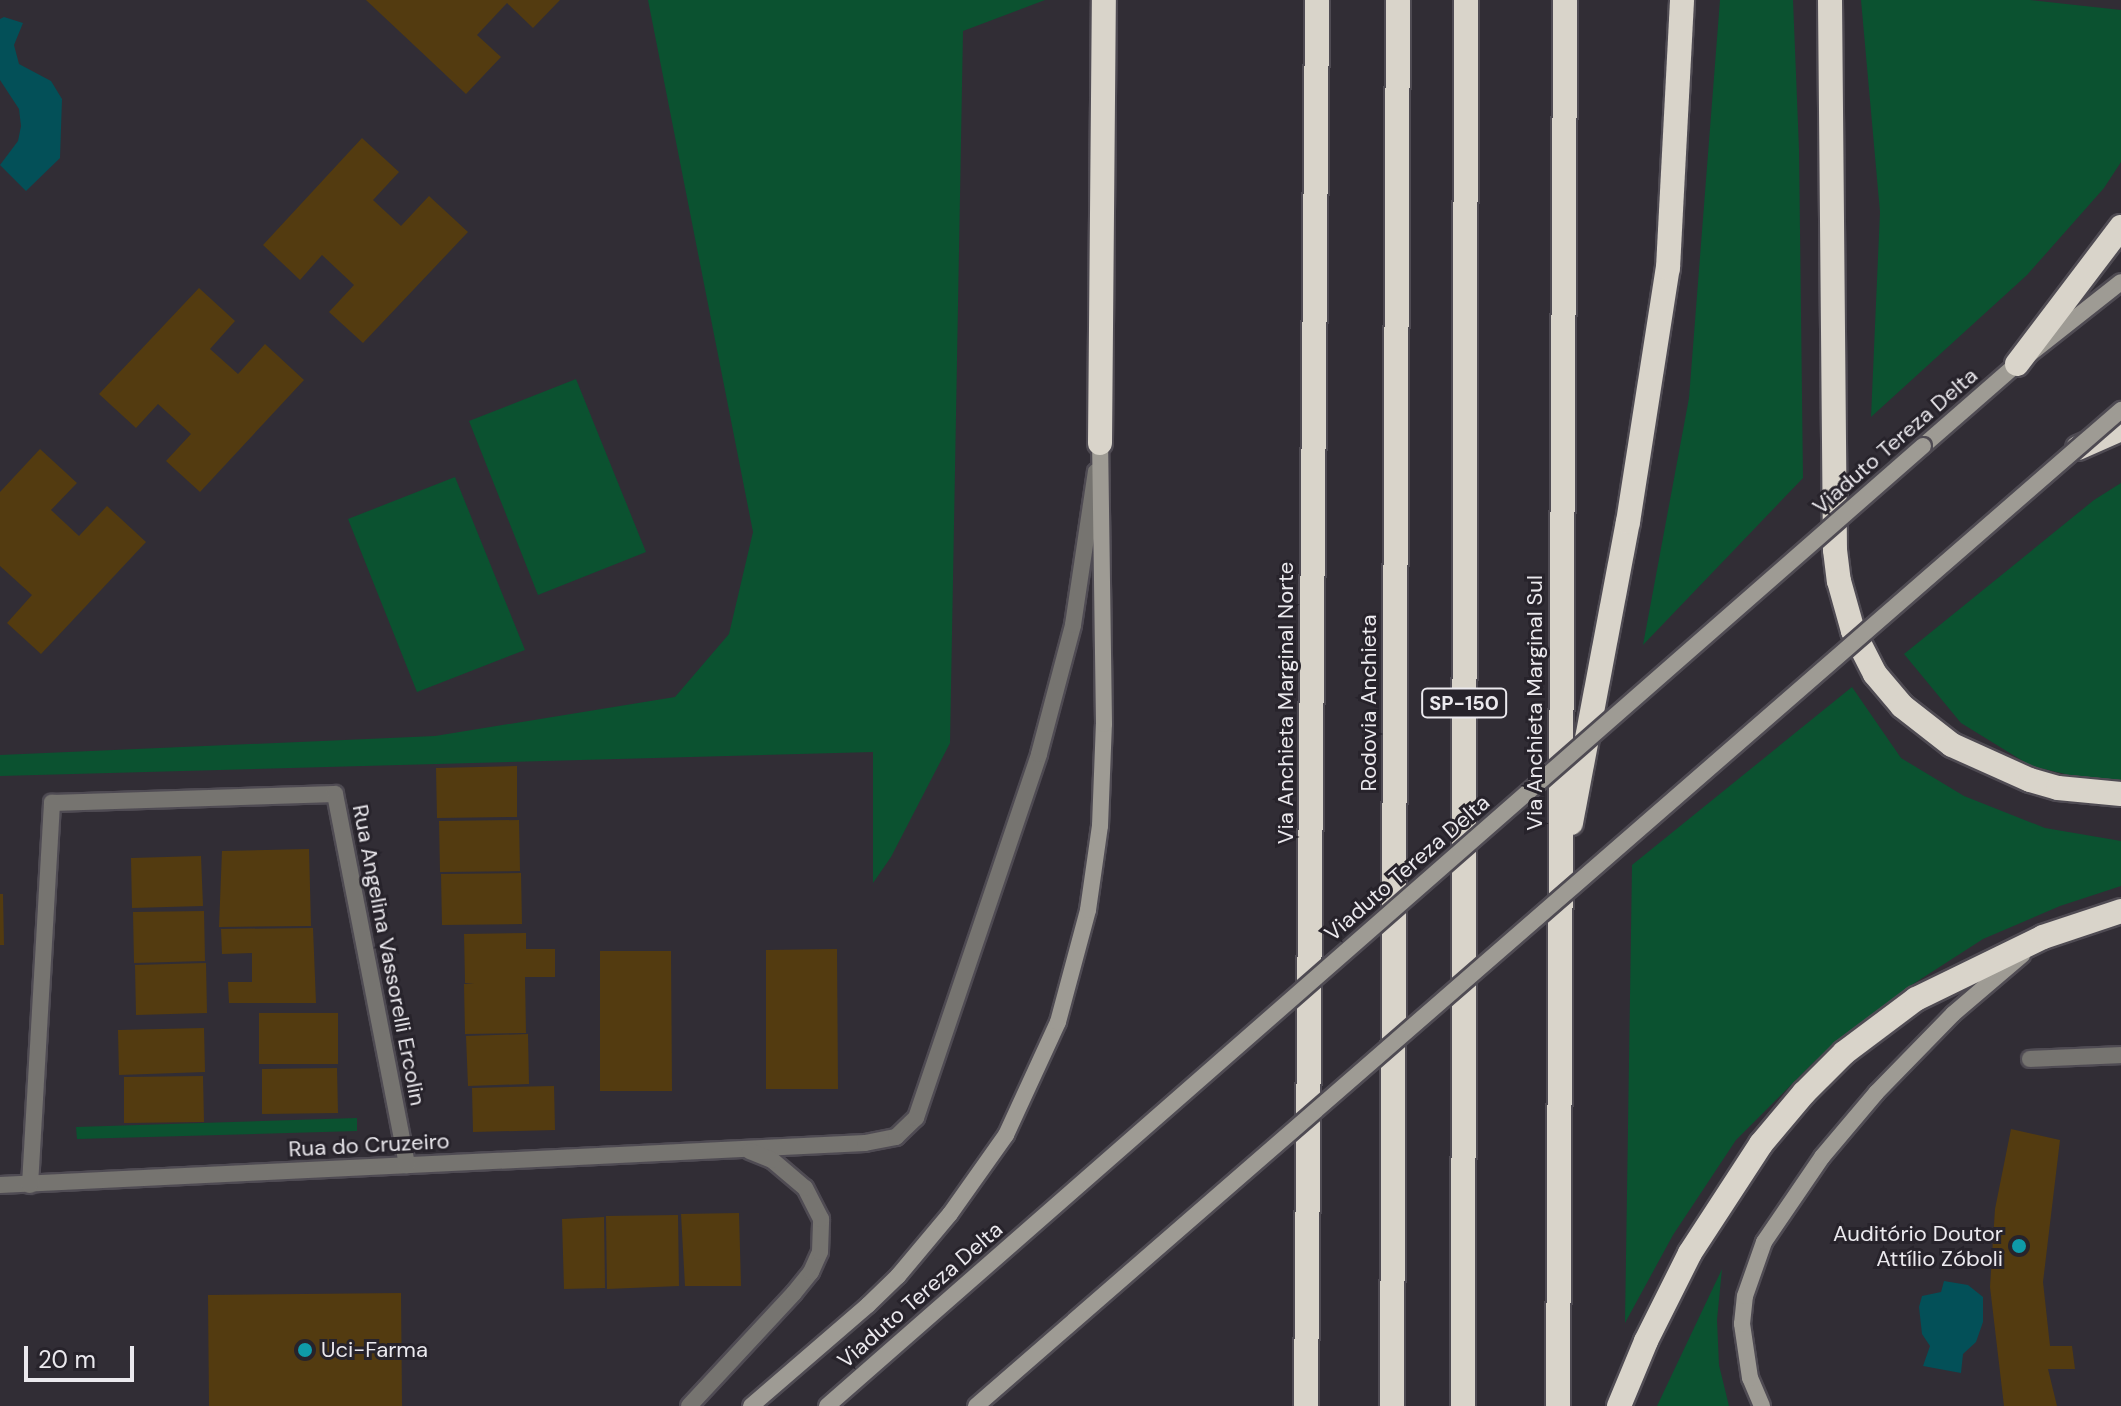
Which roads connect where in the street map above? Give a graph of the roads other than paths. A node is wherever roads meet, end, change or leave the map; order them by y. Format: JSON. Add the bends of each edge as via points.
{"nodes":[{"id":1,"x":1104,"y":0,"type":"edge"},
{"id":2,"x":1317,"y":0,"type":"edge"},
{"id":3,"x":1398,"y":0,"type":"edge"},
{"id":4,"x":1466,"y":0,"type":"edge"},
{"id":5,"x":1565,"y":0,"type":"edge"},
{"id":6,"x":1682,"y":0,"type":"edge"},
{"id":7,"x":1830,"y":0,"type":"edge"},
{"id":8,"x":2121,"y":227,"type":"edge"},
{"id":9,"x":2121,"y":282,"type":"edge"},
{"id":10,"x":2017,"y":364,"type":"junction"},
{"id":11,"x":2121,"y":410,"type":"edge"},
{"id":12,"x":2121,"y":429,"type":"edge"},
{"id":13,"x":1100,"y":443,"type":"junction"},
{"id":14,"x":2078,"y":448,"type":"junction"},
{"id":15,"x":2121,"y":794,"type":"edge"},
{"id":16,"x":1560,"y":885,"type":"junction"},
{"id":17,"x":2121,"y":911,"type":"edge"},
{"id":18,"x":2043,"y":937,"type":"junction"},
{"id":19,"x":2121,"y":1055,"type":"edge"},
{"id":20,"x":2030,"y":1059,"type":"dead end"},
{"id":21,"x":741,"y":1148,"type":"junction"},
{"id":22,"x":407,"y":1165,"type":"junction"},
{"id":23,"x":0,"y":1185,"type":"edge"},
{"id":24,"x":30,"y":1185,"type":"junction"},
{"id":25,"x":689,"y":1406,"type":"edge"},
{"id":26,"x":751,"y":1406,"type":"edge"},
{"id":27,"x":827,"y":1406,"type":"edge"},
{"id":28,"x":976,"y":1406,"type":"edge"},
{"id":29,"x":1306,"y":1406,"type":"edge"},
{"id":30,"x":1392,"y":1406,"type":"edge"},
{"id":31,"x":1463,"y":1406,"type":"edge"},
{"id":32,"x":1558,"y":1406,"type":"edge"},
{"id":33,"x":1619,"y":1406,"type":"edge"},
{"id":34,"x":1762,"y":1406,"type":"edge"}],
"edges":[{"from":1,"to":13,"type":"highway"},
{"from":2,"to":29,"type":"highway","name":"Via Anchieta Marginal Norte"},
{"from":3,"to":30,"type":"highway","name":"Rodovia Anchieta","number":"SP-150"},
{"from":4,"to":31,"type":"highway","number":"SP-150"},
{"from":5,"to":16,"type":"highway","name":"Via Anchieta Marginal Sul"},
{"from":6,"to":16,"type":"highway","via":[[1668,268],[1628,522]]},
{"from":7,"to":15,"type":"highway","via":[[1835,550],[1853,631],[1875,674],[1902,706],[1952,745],[2030,780]]},
{"from":8,"to":10,"type":"highway"},
{"from":9,"to":10,"type":"main road","name":"Viaduto Tereza Delta"},
{"from":10,"to":27,"type":"main road","name":"Viaduto Tereza Delta","bridge":true},
{"from":11,"to":14,"type":"main road","bridge":true},
{"from":12,"to":14,"type":"highway"},
{"from":13,"to":21,"type":"street","name":"Rua do Cruzeiro","via":[[1073,625],[1050,715],[916,1118],[883,1142]]},
{"from":13,"to":26,"type":"main road","via":[[1100,826],[1088,910],[1058,1022],[1006,1135],[950,1214],[868,1305]]},
{"from":14,"to":28,"type":"main road","bridge":true},
{"from":16,"to":32,"type":"highway","name":"Via Anchieta Marginal Sul"},
{"from":17,"to":18,"type":"highway"},
{"from":18,"to":33,"type":"highway","via":[[1916,999],[1844,1053],[1804,1093],[1761,1144],[1690,1253]]},
{"from":18,"to":34,"type":"main road","via":[[1910,1057],[1781,1211],[1751,1274],[1742,1324],[1750,1378]]},
{"from":19,"to":20,"type":"street"},
{"from":21,"to":22,"type":"street","name":"Rua do Cruzeiro"},
{"from":21,"to":25,"type":"street","via":[[772,1160],[805,1188],[821,1219],[820,1252],[794,1293]]},
{"from":22,"to":24,"type":"street","name":"Rua do Cruzeiro"},
{"from":22,"to":24,"type":"street","name":"Rua Angelina Vassorelli Ercolin","via":[[335,794],[52,803]]},
{"from":23,"to":24,"type":"street","name":"Rua do Cruzeiro"}]}
